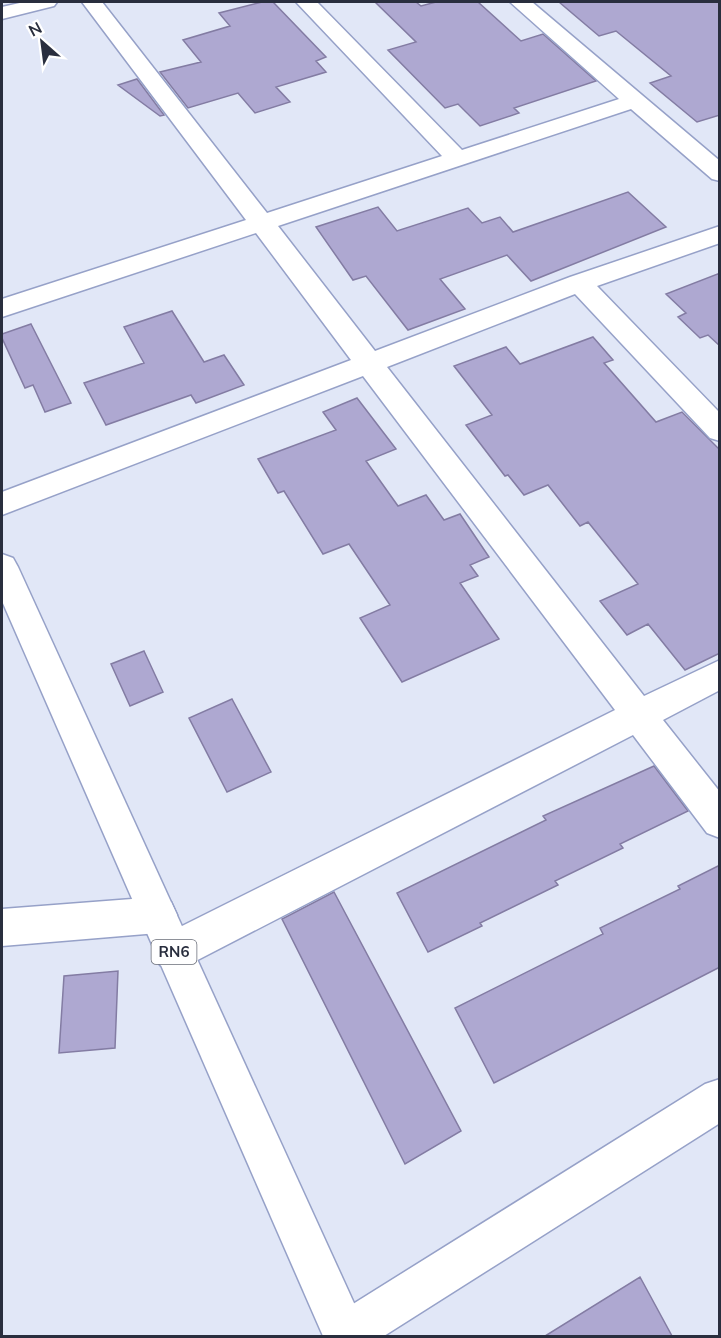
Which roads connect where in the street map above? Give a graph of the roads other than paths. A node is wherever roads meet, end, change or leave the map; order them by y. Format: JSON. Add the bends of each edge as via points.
{"nodes":[{"id":1,"x":47,"y":2,"type":"edge"},
{"id":2,"x":92,"y":2,"type":"edge"},
{"id":3,"x":306,"y":2,"type":"edge"},
{"id":4,"x":519,"y":2,"type":"edge"},
{"id":5,"x":2,"y":13,"type":"edge"},
{"id":6,"x":635,"y":101,"type":"junction"},
{"id":7,"x":458,"y":159,"type":"junction"},
{"id":8,"x":720,"y":174,"type":"edge"},
{"id":9,"x":262,"y":223,"type":"junction"},
{"id":10,"x":720,"y":234,"type":"edge"},
{"id":11,"x":579,"y":283,"type":"junction"},
{"id":12,"x":2,"y":308,"type":"edge"},
{"id":13,"x":369,"y":363,"type":"junction"},
{"id":14,"x":720,"y":431,"type":"edge"},
{"id":15,"x":2,"y":504,"type":"edge"},
{"id":16,"x":6,"y":587,"type":"edge"},
{"id":17,"x":720,"y":674,"type":"edge"},
{"id":18,"x":639,"y":715,"type":"junction"},
{"id":19,"x":720,"y":820,"type":"edge"},
{"id":20,"x":158,"y":915,"type":"junction"},
{"id":21,"x":2,"y":928,"type":"edge"},
{"id":22,"x":174,"y":951,"type":"junction"},
{"id":23,"x":720,"y":1099,"type":"edge"},
{"id":24,"x":346,"y":1336,"type":"edge"}],
"edges":[{"from":1,"to":5,"type":"street"},
{"from":2,"to":9,"type":"street"},
{"from":3,"to":7,"type":"street"},
{"from":4,"to":6,"type":"street"},
{"from":6,"to":7,"type":"street"},
{"from":6,"to":8,"type":"street"},
{"from":7,"to":9,"type":"street"},
{"from":9,"to":12,"type":"street"},
{"from":9,"to":13,"type":"street"},
{"from":10,"to":11,"type":"street"},
{"from":11,"to":13,"type":"street"},
{"from":11,"to":14,"type":"street"},
{"from":13,"to":15,"type":"street"},
{"from":13,"to":18,"type":"street"},
{"from":16,"to":20,"type":"street","number":"RN6"},
{"from":17,"to":18,"type":"street"},
{"from":18,"to":19,"type":"street"},
{"from":18,"to":22,"type":"street"},
{"from":20,"to":21,"type":"street"},
{"from":20,"to":22,"type":"street","number":"RN6"},
{"from":22,"to":24,"type":"street","number":"RN6"},
{"from":23,"to":24,"type":"street"}]}
